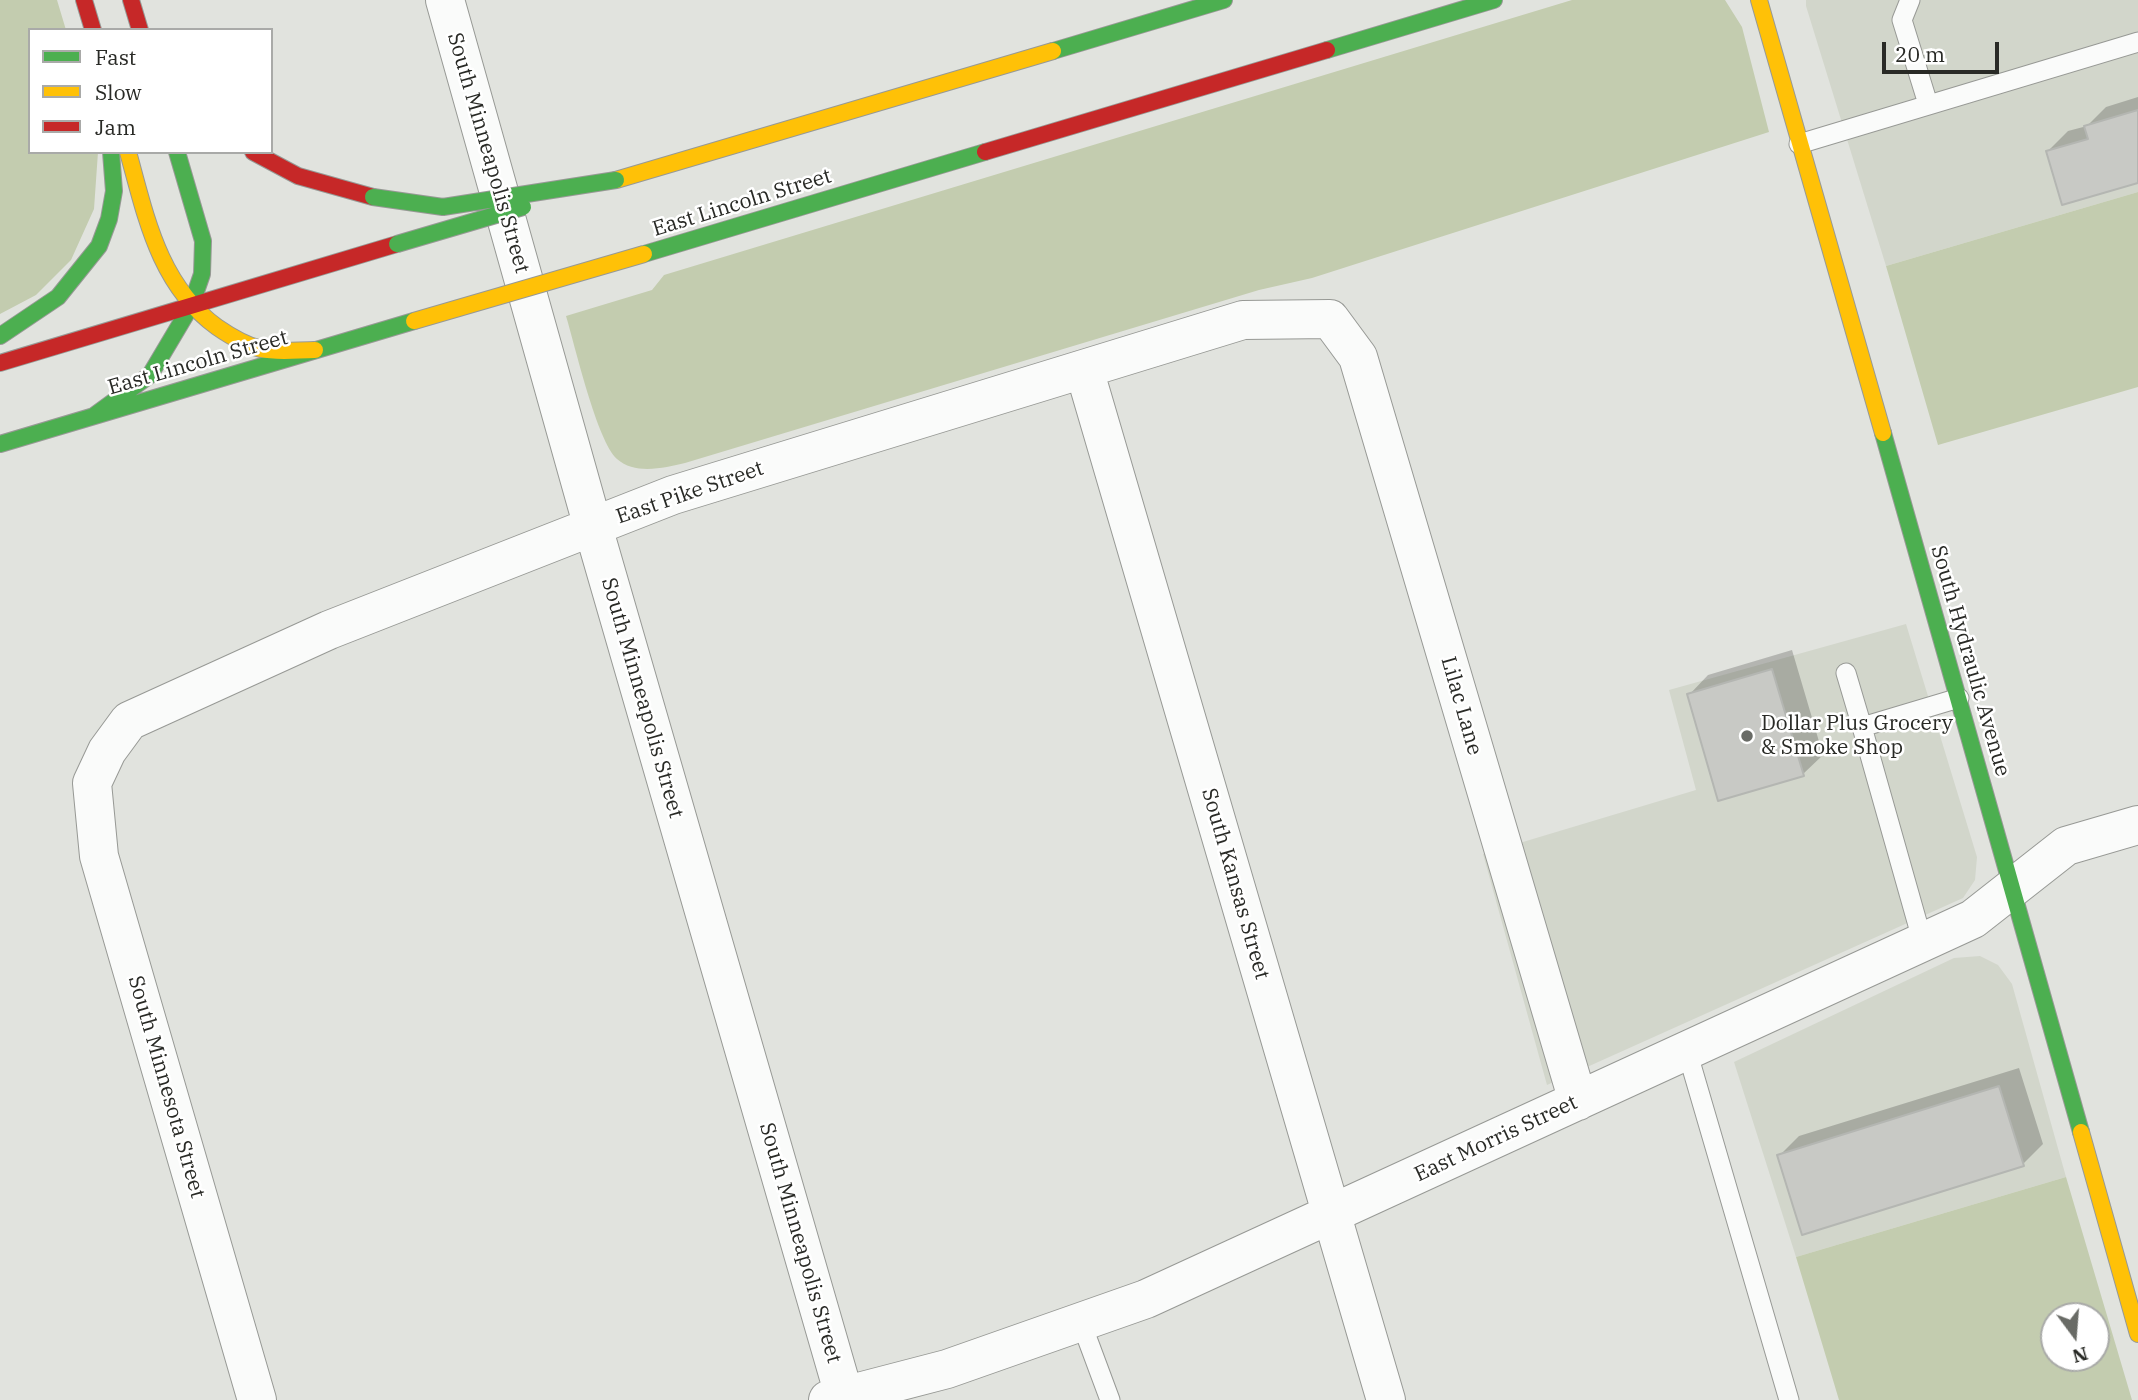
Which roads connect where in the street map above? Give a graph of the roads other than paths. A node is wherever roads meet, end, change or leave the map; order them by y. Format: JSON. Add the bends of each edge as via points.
{"nodes":[{"id":1,"x":84,"y":0,"type":"edge"},
{"id":2,"x":445,"y":0,"type":"edge"},
{"id":3,"x":1224,"y":0,"type":"edge"},
{"id":4,"x":1494,"y":0,"type":"edge"},
{"id":5,"x":1759,"y":0,"type":"edge"},
{"id":6,"x":1910,"y":0,"type":"edge"},
{"id":7,"x":92,"y":28,"type":"edge"},
{"id":8,"x":2138,"y":41,"type":"edge"},
{"id":9,"x":1928,"y":104,"type":"junction"},
{"id":10,"x":1799,"y":144,"type":"junction"},
{"id":11,"x":111,"y":154,"type":"edge"},
{"id":12,"x":129,"y":154,"type":"edge"},
{"id":13,"x":178,"y":154,"type":"edge"},
{"id":14,"x":257,"y":154,"type":"edge"},
{"id":15,"x":616,"y":180,"type":"junction"},
{"id":16,"x":191,"y":306,"type":"junction"},
{"id":17,"x":1330,"y":319,"type":"joint"},
{"id":18,"x":0,"y":336,"type":"edge"},
{"id":19,"x":315,"y":350,"type":"junction"},
{"id":20,"x":0,"y":363,"type":"edge"},
{"id":21,"x":1084,"y":369,"type":"junction"},
{"id":22,"x":95,"y":415,"type":"junction"},
{"id":23,"x":0,"y":443,"type":"edge"},
{"id":24,"x":593,"y":527,"type":"junction"},
{"id":25,"x":1846,"y":673,"type":"dead end"},
{"id":26,"x":1959,"y":698,"type":"junction"},
{"id":27,"x":1862,"y":727,"type":"junction"},
{"id":28,"x":96,"y":771,"type":"joint"},
{"id":29,"x":2138,"y":825,"type":"edge"},
{"id":30,"x":2013,"y":888,"type":"junction"},
{"id":31,"x":1923,"y":943,"type":"junction"},
{"id":32,"x":1687,"y":1051,"type":"junction"},
{"id":33,"x":1578,"y":1101,"type":"junction"},
{"id":34,"x":1331,"y":1215,"type":"junction"},
{"id":35,"x":1081,"y":1322,"type":"junction"},
{"id":36,"x":2138,"y":1334,"type":"edge"},
{"id":37,"x":836,"y":1398,"type":"edge"},
{"id":38,"x":257,"y":1400,"type":"edge"},
{"id":39,"x":1110,"y":1400,"type":"edge"},
{"id":40,"x":1386,"y":1400,"type":"edge"},
{"id":41,"x":1789,"y":1400,"type":"edge"}],
"edges":[{"from":1,"to":7,"type":"main road"},
{"from":2,"to":24,"type":"street","name":"South Minneapolis Street"},
{"from":3,"to":15,"type":"main road"},
{"from":4,"to":19,"type":"main road","name":"East Lincoln Street","bridge":true},
{"from":5,"to":10,"type":"main road","name":"South Hydraulic Avenue"},
{"from":6,"to":9,"type":"lane","via":[[1902,20]]},
{"from":8,"to":9,"type":"lane"},
{"from":9,"to":10,"type":"lane"},
{"from":10,"to":26,"type":"main road","name":"South Hydraulic Avenue"},
{"from":11,"to":18,"type":"main road","via":[[114,191],[99,246],[58,297]]},
{"from":12,"to":16,"type":"main road","via":[[158,258]]},
{"from":13,"to":16,"type":"main road","via":[[203,241],[202,274]]},
{"from":14,"to":15,"type":"main road","bridge":true,"via":[[298,176],[373,197],[443,206]]},
{"from":15,"to":16,"type":"main road","bridge":true},
{"from":16,"to":19,"type":"main road","via":[[223,331],[261,349]]},
{"from":16,"to":20,"type":"main road"},
{"from":16,"to":22,"type":"main road","via":[[150,375]]},
{"from":17,"to":21,"type":"street","name":"East Pike Street","via":[[1243,320]]},
{"from":17,"to":33,"type":"street","name":"Lilac Lane","via":[[1359,357]]},
{"from":19,"to":22,"type":"main road","name":"East Lincoln Street"},
{"from":21,"to":24,"type":"street","name":"East Pike Street","via":[[673,495]]},
{"from":21,"to":34,"type":"street","name":"South Kansas Street"},
{"from":22,"to":23,"type":"main road","name":"East Lincoln Street"},
{"from":24,"to":28,"type":"street","name":"East Pike Street","via":[[328,629],[129,721]]},
{"from":24,"to":37,"type":"street","name":"South Minneapolis Street"},
{"from":25,"to":27,"type":"lane"},
{"from":26,"to":27,"type":"lane"},
{"from":26,"to":30,"type":"main road","name":"South Hydraulic Avenue"},
{"from":27,"to":31,"type":"lane"},
{"from":28,"to":38,"type":"street","name":"South Minnesota Street","via":[[92,783],[99,856]]},
{"from":29,"to":30,"type":"street","name":"East Morris Street","via":[[2066,846]]},
{"from":30,"to":31,"type":"street","name":"East Morris Street","via":[[1973,919]]},
{"from":30,"to":36,"type":"main road","name":"South Hydraulic Avenue"},
{"from":31,"to":32,"type":"street","name":"East Morris Street"},
{"from":32,"to":33,"type":"street","name":"East Morris Street"},
{"from":32,"to":41,"type":"lane"},
{"from":33,"to":34,"type":"street","name":"East Morris Street"},
{"from":34,"to":35,"type":"street","name":"East Morris Street","via":[[1146,1299]]},
{"from":34,"to":40,"type":"street","name":"South Kansas Street"},
{"from":35,"to":37,"type":"street","name":"East Morris Street","via":[[947,1368]]},
{"from":35,"to":39,"type":"lane"}]}
